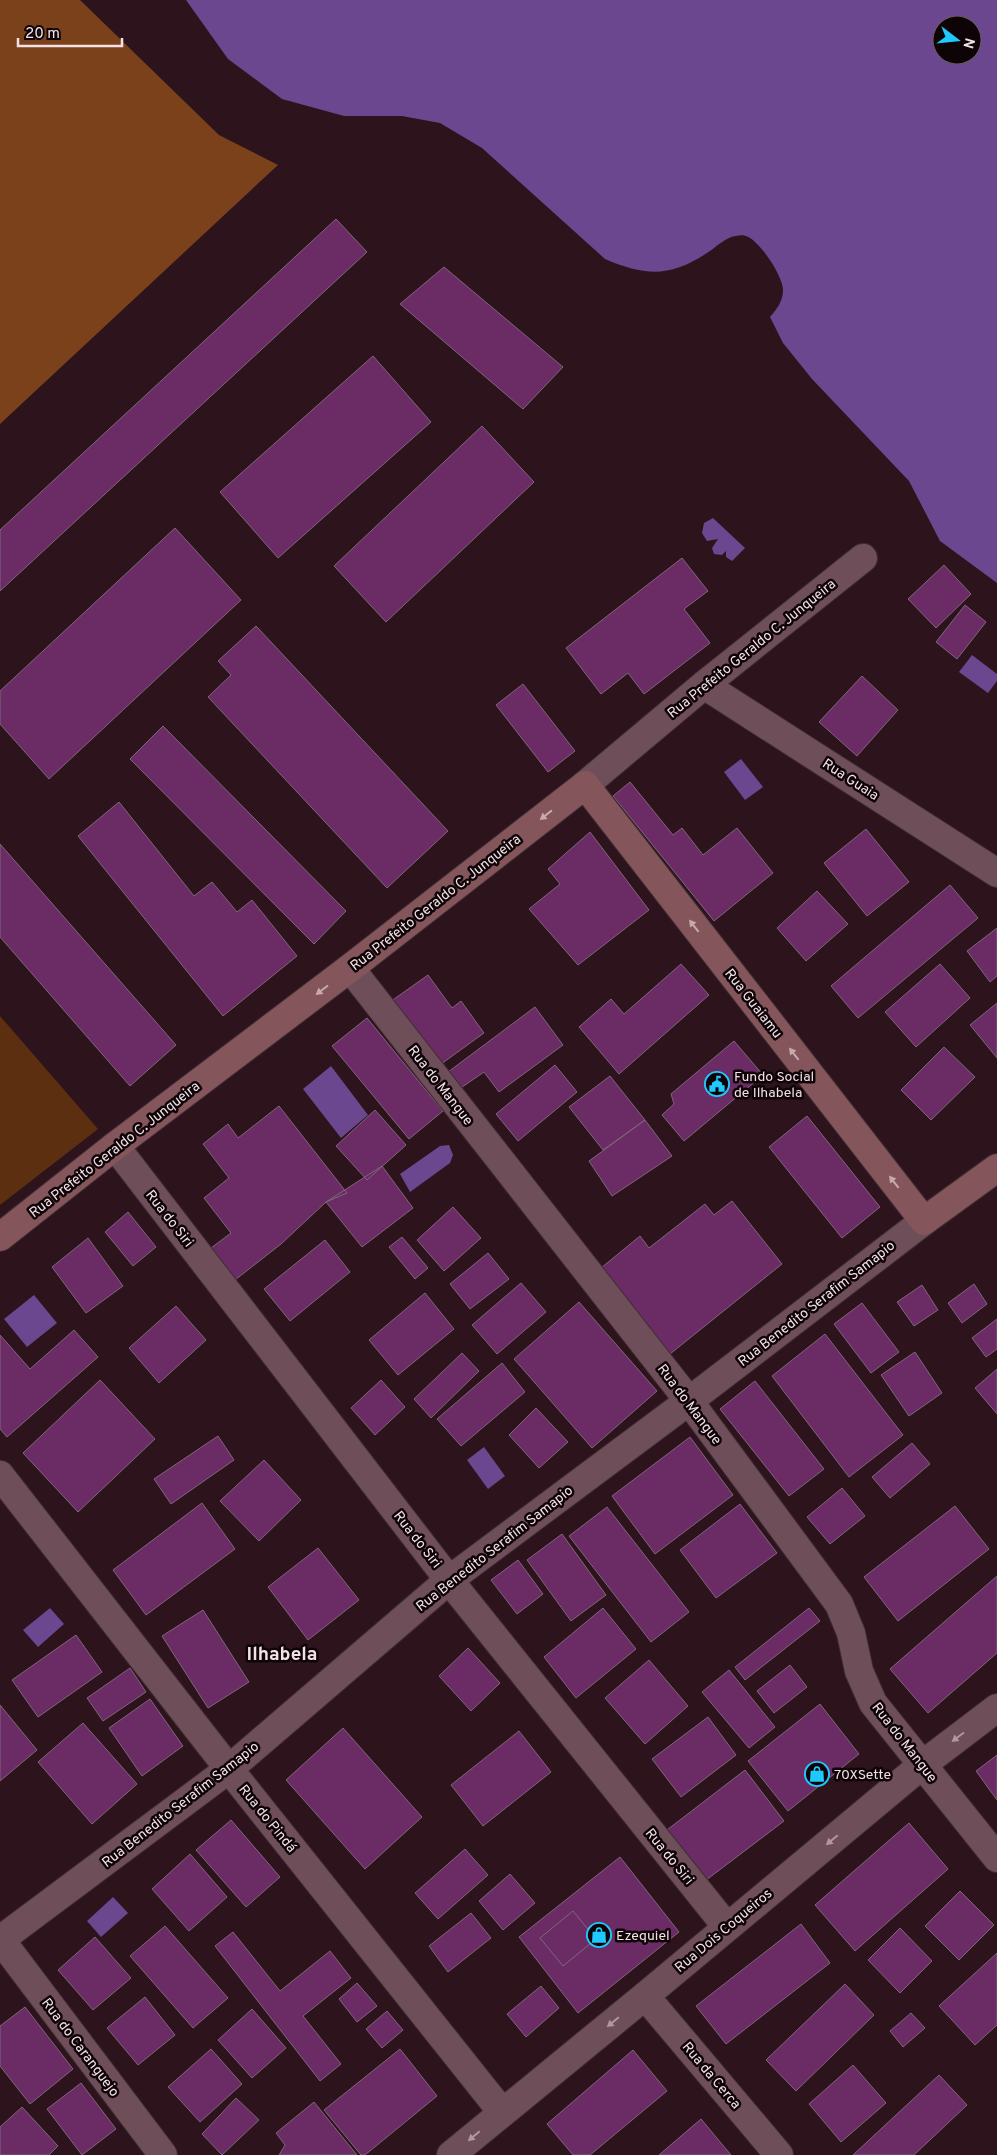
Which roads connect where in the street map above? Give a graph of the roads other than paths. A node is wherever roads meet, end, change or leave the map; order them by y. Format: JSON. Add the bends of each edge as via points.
{"nodes":[{"id":1,"x":863,"y":558,"type":"dead end"},
{"id":2,"x":704,"y":685,"type":"junction"},
{"id":3,"x":584,"y":784,"type":"junction"},
{"id":4,"x":997,"y":873,"type":"edge"},
{"id":5,"x":350,"y":968,"type":"junction"},
{"id":6,"x":114,"y":1146,"type":"junction"},
{"id":7,"x":997,"y":1168,"type":"edge"},
{"id":8,"x":924,"y":1221,"type":"junction"},
{"id":9,"x":0,"y":1237,"type":"edge"},
{"id":10,"x":689,"y":1401,"type":"junction"},
{"id":11,"x":0,"y":1475,"type":"edge"},
{"id":12,"x":449,"y":1580,"type":"junction"},
{"id":13,"x":997,"y":1708,"type":"edge"},
{"id":14,"x":922,"y":1765,"type":"junction"},
{"id":15,"x":229,"y":1769,"type":"junction"},
{"id":16,"x":997,"y":1858,"type":"edge"},
{"id":17,"x":727,"y":1927,"type":"junction"},
{"id":18,"x":0,"y":1939,"type":"edge"},
{"id":19,"x":645,"y":1996,"type":"junction"},
{"id":20,"x":502,"y":2112,"type":"junction"},
{"id":21,"x":163,"y":2155,"type":"edge"},
{"id":22,"x":451,"y":2155,"type":"edge"},
{"id":23,"x":779,"y":2155,"type":"edge"}],
"edges":[{"from":1,"to":2,"type":"street","name":"Rua Prefeito Geraldo C. Junqueira"},
{"from":2,"to":3,"type":"street","name":"Rua Prefeito Geraldo C. Junqueira"},
{"from":2,"to":4,"type":"street","name":"Rua Guaia"},
{"from":3,"to":5,"type":"main road","name":"Rua Prefeito Geraldo C. Junqueira","one_way":true},
{"from":8,"to":3,"type":"main road","name":"Rua Guaiamu","one_way":true},
{"from":5,"to":6,"type":"main road","name":"Rua Prefeito Geraldo C. Junqueira","one_way":true},
{"from":5,"to":10,"type":"street","name":"Rua do Mangue"},
{"from":6,"to":9,"type":"main road","name":"Rua Prefeito Geraldo C. Junqueira"},
{"from":6,"to":12,"type":"street","name":"Rua do Siri"},
{"from":7,"to":8,"type":"main road","name":"Rua Benedito Serafim Samapio"},
{"from":8,"to":10,"type":"street","name":"Rua Benedito Serafim Samapio"},
{"from":10,"to":12,"type":"street","name":"Rua Benedito Serafim Samapio"},
{"from":10,"to":14,"type":"street","name":"Rua do Mangue","via":[[839,1604],[851,1633],[859,1671],[873,1703]]},
{"from":11,"to":15,"type":"street","name":"Rua do Pindá"},
{"from":12,"to":15,"type":"street","name":"Rua Benedito Serafim Samapio"},
{"from":12,"to":17,"type":"street","name":"Rua do Siri"},
{"from":13,"to":14,"type":"street","name":"Rua Dois Coqueiros","one_way":true},
{"from":14,"to":16,"type":"street","name":"Rua do Mangue"},
{"from":14,"to":17,"type":"street","name":"Rua Dois Coqueiros","one_way":true},
{"from":15,"to":18,"type":"street","name":"Rua Benedito Serafim Samapio"},
{"from":15,"to":20,"type":"street","name":"Rua do Pindá"},
{"from":17,"to":19,"type":"street","name":"Rua Dois Coqueiros"},
{"from":18,"to":21,"type":"street","name":"Rua do Caranguejo"},
{"from":19,"to":20,"type":"street","name":"Rua Dois Coqueiros","one_way":true},
{"from":19,"to":23,"type":"street","name":"Rua da Cerca"},
{"from":20,"to":22,"type":"street","name":"Rua Dois Coqueiros","one_way":true}]}
